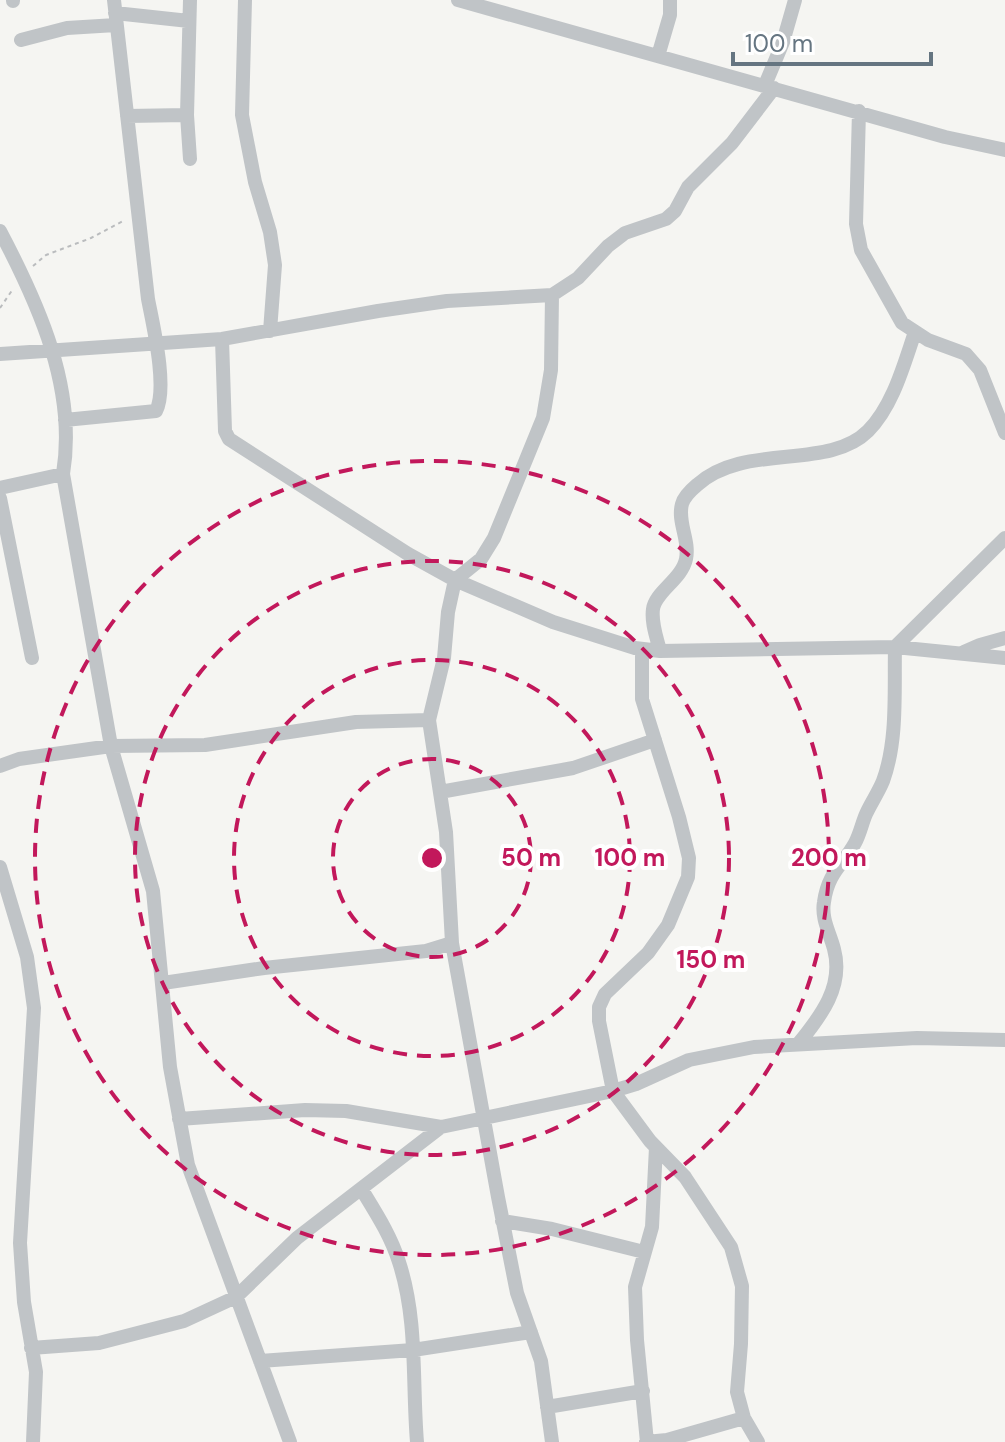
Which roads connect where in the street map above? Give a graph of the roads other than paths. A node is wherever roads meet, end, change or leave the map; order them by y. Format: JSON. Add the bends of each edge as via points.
{"nodes":[{"id":1,"x":190,"y":0,"type":"edge"},
{"id":2,"x":245,"y":0,"type":"edge"},
{"id":3,"x":458,"y":0,"type":"edge"},
{"id":4,"x":670,"y":0,"type":"edge"},
{"id":5,"x":795,"y":0,"type":"edge"},
{"id":6,"x":502,"y":6,"type":"edge"},
{"id":7,"x":115,"y":12,"type":"edge"},
{"id":8,"x":189,"y":21,"type":"junction"},
{"id":9,"x":21,"y":40,"type":"dead end"},
{"id":10,"x":658,"y":56,"type":"junction"},
{"id":11,"x":770,"y":86,"type":"junction"},
{"id":12,"x":859,"y":111,"type":"junction"},
{"id":13,"x":187,"y":115,"type":"junction"},
{"id":14,"x":127,"y":116,"type":"junction"},
{"id":15,"x":1005,"y":150,"type":"edge"},
{"id":16,"x":190,"y":159,"type":"dead end"},
{"id":17,"x":0,"y":231,"type":"edge"},
{"id":18,"x":552,"y":295,"type":"junction"},
{"id":19,"x":270,"y":331,"type":"junction"},
{"id":20,"x":915,"y":332,"type":"junction"},
{"id":21,"x":222,"y":339,"type":"junction"},
{"id":22,"x":157,"y":342,"type":"junction"},
{"id":23,"x":53,"y":350,"type":"junction"},
{"id":24,"x":0,"y":354,"type":"edge"},
{"id":25,"x":65,"y":420,"type":"junction"},
{"id":26,"x":1005,"y":433,"type":"edge"},
{"id":27,"x":63,"y":474,"type":"junction"},
{"id":28,"x":0,"y":488,"type":"edge"},
{"id":29,"x":0,"y":498,"type":"edge"},
{"id":30,"x":1005,"y":538,"type":"edge"},
{"id":31,"x":455,"y":580,"type":"junction"},
{"id":32,"x":1005,"y":638,"type":"edge"},
{"id":33,"x":895,"y":647,"type":"junction"},
{"id":34,"x":642,"y":649,"type":"junction"},
{"id":35,"x":660,"y":651,"type":"junction"},
{"id":36,"x":963,"y":653,"type":"junction"},
{"id":37,"x":32,"y":658,"type":"dead end"},
{"id":38,"x":1005,"y":658,"type":"edge"},
{"id":39,"x":429,"y":720,"type":"junction"},
{"id":40,"x":655,"y":740,"type":"junction"},
{"id":41,"x":111,"y":746,"type":"junction"},
{"id":42,"x":0,"y":766,"type":"edge"},
{"id":43,"x":440,"y":792,"type":"junction"},
{"id":44,"x":0,"y":867,"type":"edge"},
{"id":45,"x":452,"y":943,"type":"junction"},
{"id":46,"x":163,"y":983,"type":"junction"},
{"id":47,"x":1005,"y":1040,"type":"edge"},
{"id":48,"x":799,"y":1043,"type":"junction"},
{"id":49,"x":613,"y":1091,"type":"junction"},
{"id":50,"x":483,"y":1117,"type":"junction"},
{"id":51,"x":179,"y":1119,"type":"junction"},
{"id":52,"x":441,"y":1127,"type":"junction"},
{"id":53,"x":656,"y":1147,"type":"junction"},
{"id":54,"x":362,"y":1190,"type":"junction"},
{"id":55,"x":502,"y":1221,"type":"junction"},
{"id":56,"x":644,"y":1252,"type":"junction"},
{"id":57,"x":236,"y":1297,"type":"junction"},
{"id":58,"x":531,"y":1332,"type":"junction"},
{"id":59,"x":31,"y":1348,"type":"junction"},
{"id":60,"x":413,"y":1350,"type":"junction"},
{"id":61,"x":260,"y":1361,"type":"junction"},
{"id":62,"x":643,"y":1391,"type":"junction"},
{"id":63,"x":547,"y":1407,"type":"junction"},
{"id":64,"x":744,"y":1418,"type":"junction"},
{"id":65,"x":33,"y":1442,"type":"edge"},
{"id":66,"x":290,"y":1442,"type":"edge"},
{"id":67,"x":417,"y":1442,"type":"edge"},
{"id":68,"x":552,"y":1442,"type":"edge"},
{"id":69,"x":646,"y":1442,"type":"edge"},
{"id":70,"x":758,"y":1442,"type":"edge"}],
"edges":[{"from":1,"to":8,"type":"street"},
{"from":2,"to":19,"type":"street","via":[[242,115],[275,265]]},
{"from":3,"to":6,"type":"street"},
{"from":4,"to":10,"type":"street"},
{"from":5,"to":11,"type":"street"},
{"from":6,"to":10,"type":"street"},
{"from":7,"to":8,"type":"street"},
{"from":7,"to":9,"type":"street"},
{"from":7,"to":14,"type":"street"},
{"from":8,"to":13,"type":"street"},
{"from":10,"to":11,"type":"street"},
{"from":11,"to":12,"type":"street"},
{"from":11,"to":18,"type":"street","via":[[732,143],[688,187],[675,211],[625,233]]},
{"from":12,"to":15,"type":"street"},
{"from":12,"to":20,"type":"street","via":[[856,224],[861,250],[902,323]]},
{"from":13,"to":14,"type":"street"},
{"from":13,"to":16,"type":"street"},
{"from":14,"to":22,"type":"street"},
{"from":17,"to":23,"type":"street","via":[[24,275]]},
{"from":18,"to":19,"type":"street","via":[[447,301]]},
{"from":18,"to":31,"type":"street","via":[[551,370],[543,418],[494,538],[481,559]]},
{"from":19,"to":21,"type":"street"},
{"from":20,"to":26,"type":"street","via":[[966,354],[980,370]]},
{"from":20,"to":35,"type":"street","via":[[884,409],[867,432],[841,448],[737,463],[690,491],[681,516],[686,558],[653,609]]},
{"from":21,"to":22,"type":"street"},
{"from":21,"to":31,"type":"street","via":[[229,439]]},
{"from":22,"to":23,"type":"street"},
{"from":22,"to":25,"type":"street","via":[[161,399],[156,411]]},
{"from":23,"to":24,"type":"street"},
{"from":23,"to":25,"type":"street"},
{"from":25,"to":27,"type":"street"},
{"from":27,"to":28,"type":"street"},
{"from":27,"to":41,"type":"street"},
{"from":29,"to":37,"type":"street"},
{"from":30,"to":33,"type":"street"},
{"from":31,"to":34,"type":"street","via":[[553,622]]},
{"from":31,"to":39,"type":"street"},
{"from":32,"to":36,"type":"street"},
{"from":33,"to":35,"type":"street"},
{"from":33,"to":36,"type":"street"},
{"from":33,"to":48,"type":"street","via":[[890,753],[855,844],[828,884],[825,924],[837,969],[822,1015]]},
{"from":34,"to":35,"type":"street"},
{"from":34,"to":40,"type":"street","via":[[642,699]]},
{"from":36,"to":38,"type":"street"},
{"from":39,"to":41,"type":"street","via":[[356,722],[205,745]]},
{"from":39,"to":43,"type":"street"},
{"from":40,"to":43,"type":"street","via":[[573,768]]},
{"from":40,"to":49,"type":"street","via":[[689,858],[688,877],[668,925],[599,1007]]},
{"from":41,"to":42,"type":"street"},
{"from":41,"to":46,"type":"street","via":[[153,891]]},
{"from":43,"to":45,"type":"street"},
{"from":44,"to":59,"type":"street","via":[[27,957],[34,1008],[20,1243]]},
{"from":45,"to":46,"type":"street","via":[[426,951]]},
{"from":45,"to":50,"type":"street"},
{"from":46,"to":51,"type":"street"},
{"from":47,"to":48,"type":"street"},
{"from":48,"to":49,"type":"street","via":[[689,1060]]},
{"from":49,"to":50,"type":"street"},
{"from":49,"to":53,"type":"street"},
{"from":50,"to":52,"type":"street"},
{"from":50,"to":55,"type":"street"},
{"from":51,"to":52,"type":"street","via":[[346,1111]]},
{"from":51,"to":57,"type":"street","via":[[188,1165]]},
{"from":52,"to":54,"type":"street"},
{"from":53,"to":56,"type":"street","via":[[652,1227]]},
{"from":53,"to":64,"type":"street","via":[[685,1177],[731,1247],[742,1286],[737,1392]]},
{"from":54,"to":57,"type":"street","via":[[297,1238]]},
{"from":54,"to":60,"type":"street","via":[[400,1262]]},
{"from":55,"to":56,"type":"street"},
{"from":55,"to":58,"type":"street"},
{"from":56,"to":62,"type":"street","via":[[635,1287]]},
{"from":57,"to":59,"type":"street","via":[[148,1332],[99,1343]]},
{"from":57,"to":61,"type":"street"},
{"from":58,"to":60,"type":"street"},
{"from":58,"to":63,"type":"street"},
{"from":59,"to":65,"type":"street","via":[[36,1372]]},
{"from":60,"to":61,"type":"street"},
{"from":60,"to":67,"type":"street"},
{"from":61,"to":66,"type":"street"},
{"from":62,"to":63,"type":"street"},
{"from":62,"to":69,"type":"street"},
{"from":63,"to":68,"type":"street"},
{"from":64,"to":69,"type":"street"},
{"from":64,"to":70,"type":"street"}]}
